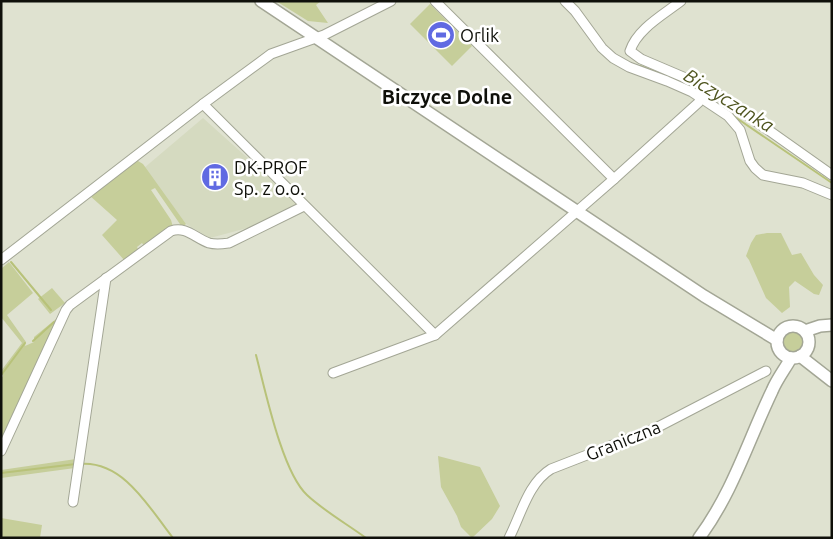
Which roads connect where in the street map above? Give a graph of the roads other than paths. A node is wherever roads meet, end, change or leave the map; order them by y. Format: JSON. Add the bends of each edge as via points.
{"nodes":[{"id":1,"x":261,"y":1,"type":"edge"},
{"id":2,"x":391,"y":1,"type":"edge"},
{"id":3,"x":435,"y":1,"type":"edge"},
{"id":4,"x":565,"y":1,"type":"edge"},
{"id":5,"x":681,"y":1,"type":"edge"},
{"id":6,"x":317,"y":38,"type":"junction"},
{"id":7,"x":709,"y":88,"type":"junction"},
{"id":8,"x":702,"y":98,"type":"junction"},
{"id":9,"x":203,"y":104,"type":"junction"},
{"id":10,"x":832,"y":175,"type":"edge"},
{"id":11,"x":614,"y":179,"type":"junction"},
{"id":12,"x":832,"y":195,"type":"edge"},
{"id":13,"x":304,"y":206,"type":"junction"},
{"id":14,"x":577,"y":211,"type":"junction"},
{"id":15,"x":1,"y":260,"type":"edge"},
{"id":16,"x":106,"y":278,"type":"junction"},
{"id":17,"x":830,"y":325,"type":"edge"},
{"id":18,"x":434,"y":335,"type":"junction"},
{"id":19,"x":779,"y":336,"type":"junction"},
{"id":20,"x":799,"y":348,"type":"junction"},
{"id":21,"x":766,"y":371,"type":"dead end"},
{"id":22,"x":332,"y":373,"type":"dead end"},
{"id":23,"x":832,"y":380,"type":"edge"},
{"id":24,"x":1,"y":451,"type":"edge"},
{"id":25,"x":72,"y":502,"type":"dead end"},
{"id":26,"x":509,"y":538,"type":"edge"},
{"id":27,"x":699,"y":538,"type":"edge"}],
"edges":[{"from":1,"to":6,"type":"main road"},
{"from":2,"to":6,"type":"street"},
{"from":3,"to":11,"type":"street"},
{"from":4,"to":8,"type":"street","via":[[613,58]]},
{"from":5,"to":7,"type":"street","via":[[646,28],[633,42],[630,51],[641,59]]},
{"from":6,"to":9,"type":"street","via":[[275,52]]},
{"from":6,"to":14,"type":"main road"},
{"from":7,"to":8,"type":"street"},
{"from":7,"to":10,"type":"street"},
{"from":8,"to":11,"type":"street"},
{"from":8,"to":12,"type":"street","via":[[736,124],[750,161],[763,175],[803,183]]},
{"from":9,"to":13,"type":"street"},
{"from":9,"to":15,"type":"street"},
{"from":11,"to":14,"type":"street"},
{"from":13,"to":16,"type":"street","via":[[230,243],[219,245],[188,231],[171,231]]},
{"from":13,"to":18,"type":"street"},
{"from":14,"to":18,"type":"street"},
{"from":14,"to":19,"type":"main road","via":[[709,299]]},
{"from":16,"to":24,"type":"street","via":[[68,307]]},
{"from":16,"to":25,"type":"street"},
{"from":17,"to":20,"type":"main road"},
{"from":18,"to":22,"type":"street"},
{"from":19,"to":20,"type":"main road","via":[[778,348]]},
{"from":19,"to":20,"type":"main road","via":[[792,326],[798,327]]},
{"from":20,"to":23,"type":"main road"},
{"from":20,"to":27,"type":"main road","via":[[772,390],[733,483]]},
{"from":21,"to":26,"type":"street","name":"Graniczna","via":[[656,428],[551,469],[536,482]]}]}
